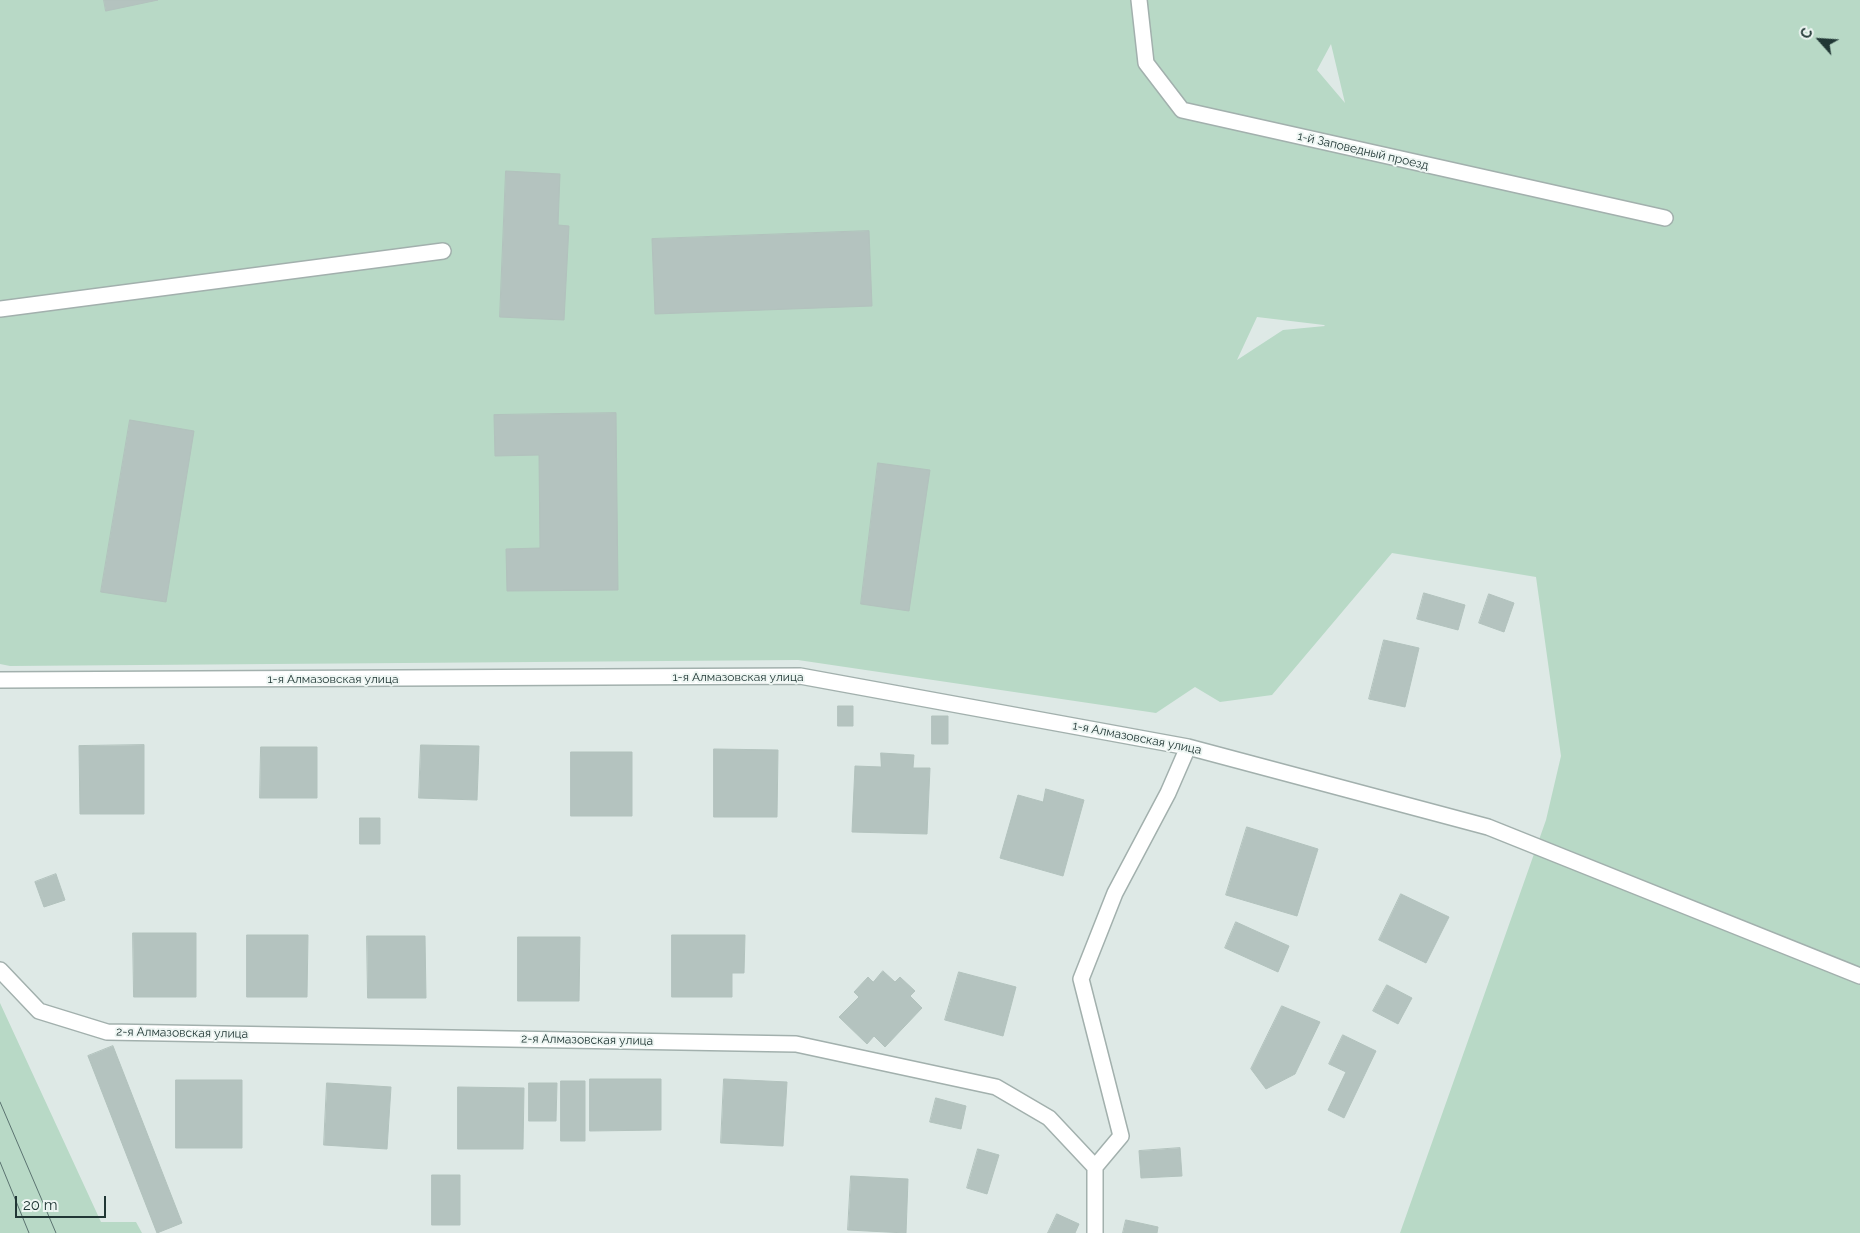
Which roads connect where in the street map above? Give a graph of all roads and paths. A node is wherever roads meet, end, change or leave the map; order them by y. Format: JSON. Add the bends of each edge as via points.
{"nodes":[{"id":1,"x":1139,"y":0,"type":"edge"},
{"id":2,"x":1665,"y":218,"type":"dead end"},
{"id":3,"x":443,"y":250,"type":"dead end"},
{"id":4,"x":0,"y":309,"type":"edge"},
{"id":5,"x":0,"y":680,"type":"edge"},
{"id":6,"x":1188,"y":747,"type":"junction"},
{"id":7,"x":0,"y":970,"type":"edge"},
{"id":8,"x":1860,"y":976,"type":"edge"},
{"id":9,"x":1096,"y":1167,"type":"junction"},
{"id":10,"x":1095,"y":1233,"type":"edge"}],
"edges":[{"from":1,"to":2,"type":"street","name":"1-й Заповедный проезд","via":[[1146,63],[1182,110]]},
{"from":3,"to":4,"type":"street"},
{"from":5,"to":6,"type":"street","name":"1-я Алмазовская улица","via":[[800,676]]},
{"from":6,"to":8,"type":"street","name":"1-я Алмазовская улица","via":[[1488,827]]},
{"from":6,"to":9,"type":"street","via":[[1168,793],[1115,893],[1081,979],[1121,1136]]},
{"from":7,"to":9,"type":"street","name":"2-я Алмазовская улица","via":[[39,1011],[107,1032],[796,1044],[996,1087],[1049,1118]]},
{"from":9,"to":10,"type":"street"}]}
